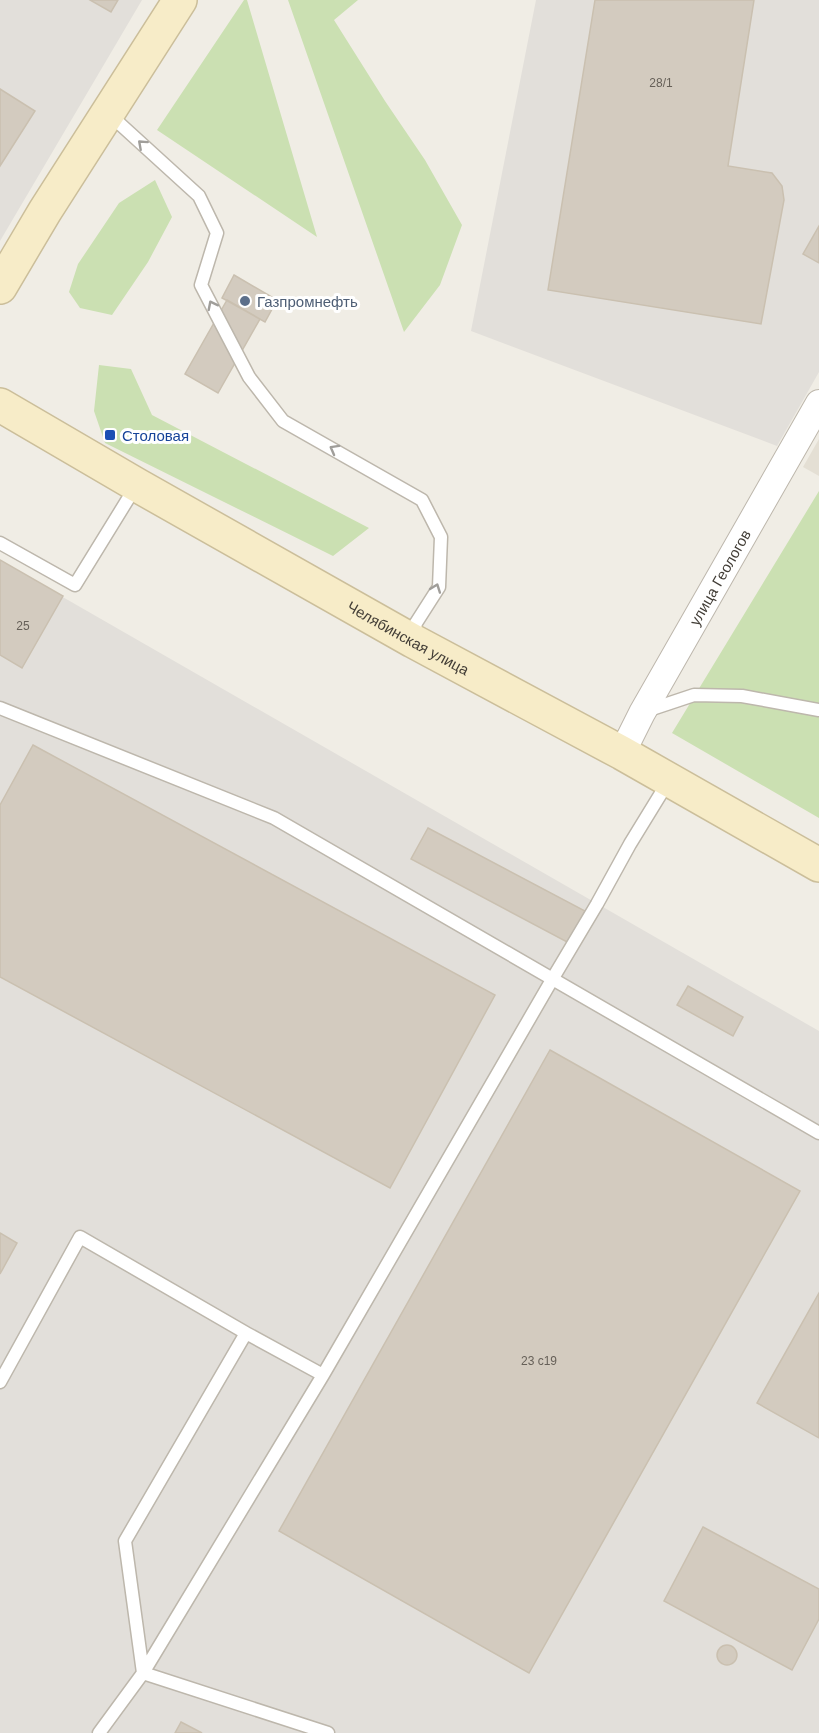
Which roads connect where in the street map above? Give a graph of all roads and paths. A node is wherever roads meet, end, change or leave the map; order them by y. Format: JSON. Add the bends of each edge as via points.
{"nodes":[{"id":1,"x":180,"y":0,"type":"edge"},
{"id":2,"x":107,"y":112,"type":"junction"},
{"id":3,"x":0,"y":287,"type":"edge"},
{"id":4,"x":819,"y":402,"type":"edge"},
{"id":5,"x":0,"y":405,"type":"edge"},
{"id":6,"x":137,"y":484,"type":"junction"},
{"id":7,"x":0,"y":543,"type":"edge"},
{"id":8,"x":413,"y":641,"type":"junction"},
{"id":9,"x":0,"y":708,"type":"edge"},
{"id":10,"x":819,"y":710,"type":"edge"},
{"id":11,"x":642,"y":712,"type":"junction"},
{"id":12,"x":622,"y":753,"type":"junction"},
{"id":13,"x":669,"y":780,"type":"junction"},
{"id":14,"x":819,"y":865,"type":"edge"},
{"id":15,"x":553,"y":978,"type":"junction"},
{"id":16,"x":819,"y":1132,"type":"edge"},
{"id":17,"x":246,"y":1333,"type":"junction"},
{"id":18,"x":323,"y":1375,"type":"junction"},
{"id":19,"x":0,"y":1382,"type":"edge"},
{"id":20,"x":143,"y":1673,"type":"junction"},
{"id":21,"x":99,"y":1733,"type":"edge"},
{"id":22,"x":328,"y":1733,"type":"edge"}],
"edges":[{"from":1,"to":2,"type":"street"},
{"from":2,"to":3,"type":"street"},
{"from":8,"to":2,"type":"lane","one_way":true,"via":[[416,623],[439,587],[441,537],[422,500],[283,421],[249,377],[201,285],[217,233],[199,196]]},
{"from":4,"to":11,"type":"street","name":"улица Геологов"},
{"from":5,"to":6,"type":"street","name":"Челябинская улица"},
{"from":6,"to":7,"type":"lane","via":[[75,585]]},
{"from":6,"to":8,"type":"street","name":"Челябинская улица"},
{"from":8,"to":12,"type":"street","name":"Челябинская улица"},
{"from":9,"to":15,"type":"lane","via":[[274,818]]},
{"from":10,"to":11,"type":"lane","via":[[742,696],[694,695]]},
{"from":11,"to":12,"type":"street","name":"улица Геологов"},
{"from":12,"to":13,"type":"street","name":"Челябинская улица"},
{"from":13,"to":14,"type":"street","name":"Челябинская улица"},
{"from":13,"to":15,"type":"lane"},
{"from":15,"to":16,"type":"lane"},
{"from":15,"to":18,"type":"lane"},
{"from":17,"to":18,"type":"lane"},
{"from":17,"to":19,"type":"lane","via":[[80,1237]]},
{"from":17,"to":20,"type":"lane","via":[[125,1541]]},
{"from":18,"to":20,"type":"lane"},
{"from":20,"to":21,"type":"lane"},
{"from":20,"to":22,"type":"lane"}]}
